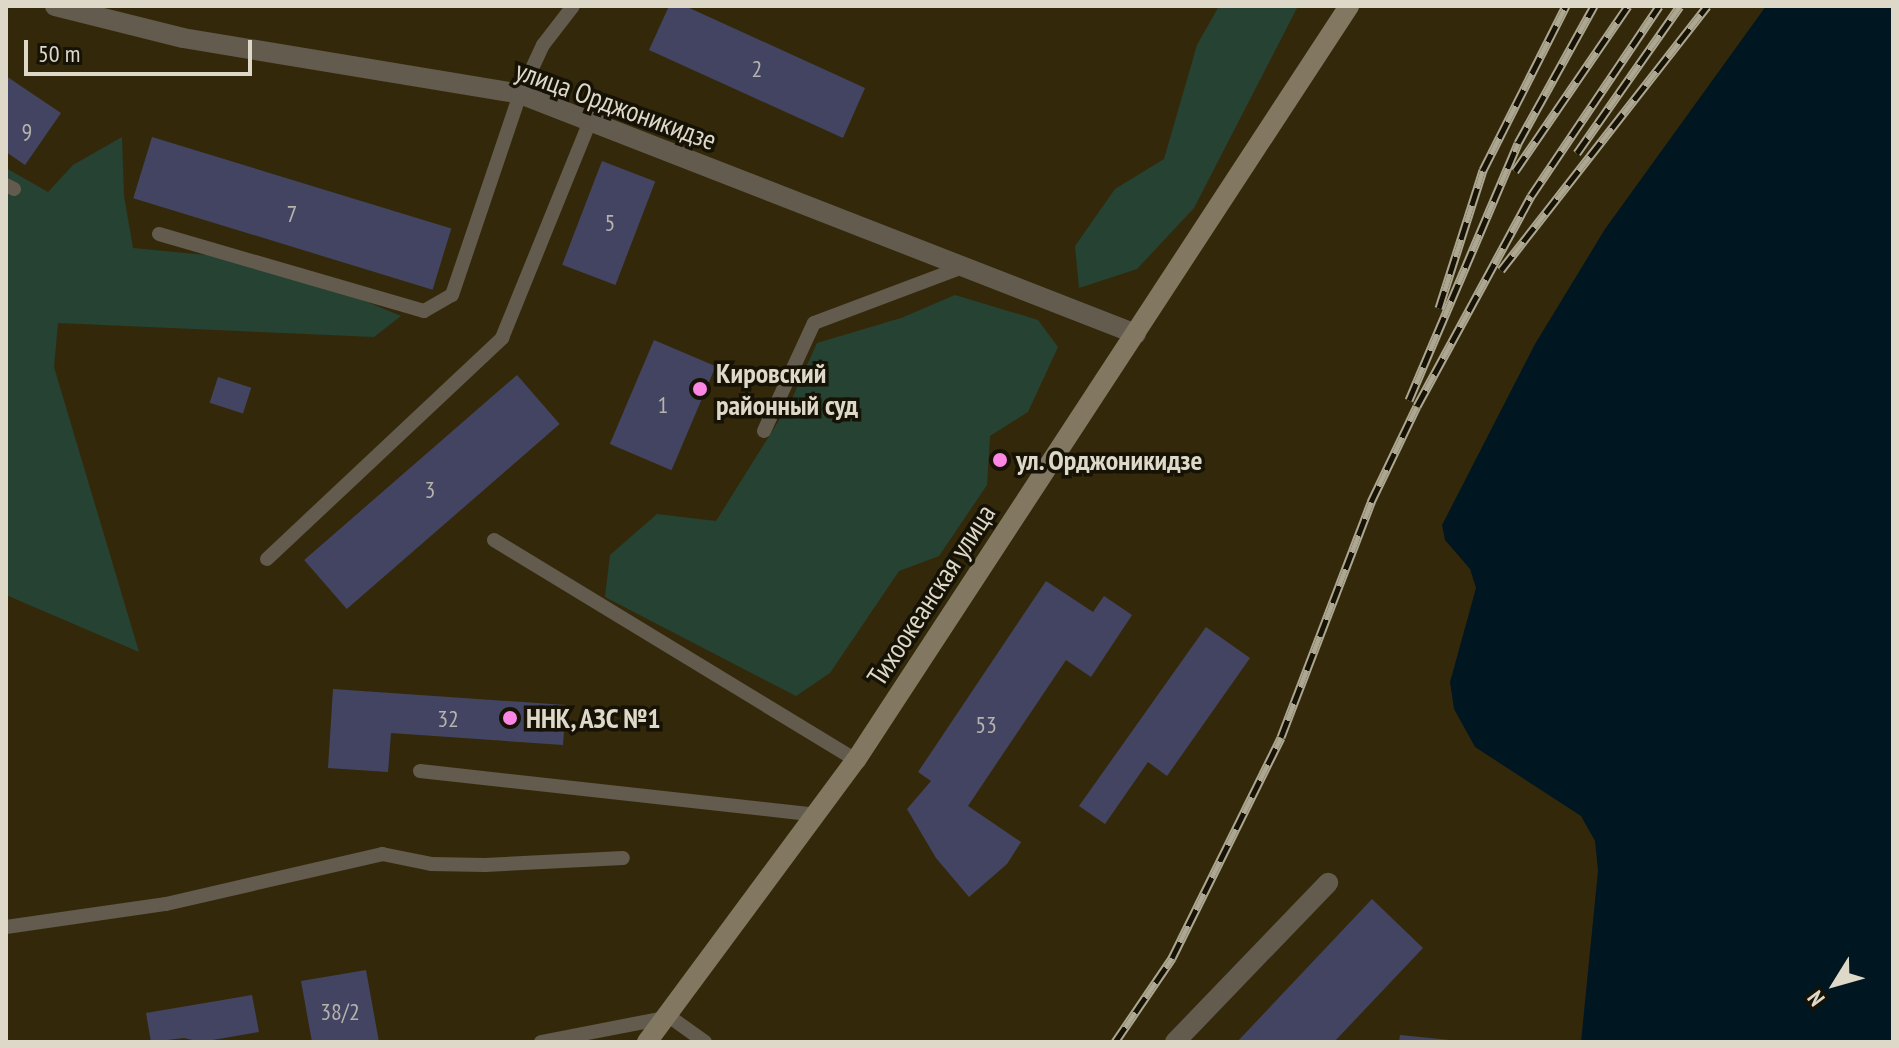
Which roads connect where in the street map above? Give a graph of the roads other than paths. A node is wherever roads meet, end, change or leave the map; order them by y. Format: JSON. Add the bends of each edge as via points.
{"nodes":[{"id":1,"x":55,"y":6,"type":"edge"},
{"id":2,"x":573,"y":6,"type":"edge"},
{"id":3,"x":1349,"y":6,"type":"edge"},
{"id":4,"x":520,"y":94,"type":"junction"},
{"id":5,"x":590,"y":121,"type":"junction"},
{"id":6,"x":159,"y":234,"type":"dead end"},
{"id":7,"x":963,"y":267,"type":"junction"},
{"id":8,"x":1136,"y":334,"type":"junction"},
{"id":9,"x":764,"y":431,"type":"dead end"},
{"id":10,"x":494,"y":540,"type":"dead end"},
{"id":11,"x":267,"y":559,"type":"dead end"},
{"id":12,"x":856,"y":760,"type":"junction"},
{"id":13,"x":420,"y":771,"type":"dead end"},
{"id":14,"x":816,"y":815,"type":"junction"},
{"id":15,"x":623,"y":858,"type":"dead end"},
{"id":16,"x":1328,"y":883,"type":"dead end"},
{"id":17,"x":6,"y":927,"type":"edge"},
{"id":18,"x":670,"y":1017,"type":"junction"},
{"id":19,"x":541,"y":1042,"type":"edge"},
{"id":20,"x":647,"y":1042,"type":"edge"},
{"id":21,"x":705,"y":1042,"type":"edge"},
{"id":22,"x":1175,"y":1042,"type":"edge"}],
"edges":[{"from":1,"to":4,"type":"street","name":"улица Орджоникидзе","via":[[183,38]]},
{"from":2,"to":4,"type":"lane","via":[[543,45]]},
{"from":3,"to":8,"type":"main road","name":"Тихоокеанская улица"},
{"from":4,"to":5,"type":"street","name":"улица Орджоникидзе"},
{"from":4,"to":6,"type":"lane","via":[[452,295],[424,311]]},
{"from":5,"to":7,"type":"street","name":"улица Орджоникидзе"},
{"from":5,"to":11,"type":"lane","via":[[502,338]]},
{"from":7,"to":8,"type":"street","name":"улица Орджоникидзе"},
{"from":7,"to":9,"type":"lane","via":[[814,323]]},
{"from":8,"to":12,"type":"main road","name":"Тихоокеанская улица"},
{"from":10,"to":12,"type":"lane"},
{"from":12,"to":14,"type":"main road","name":"Тихоокеанская улица"},
{"from":13,"to":14,"type":"lane"},
{"from":14,"to":18,"type":"main road","name":"Тихоокеанская улица"},
{"from":15,"to":17,"type":"lane","via":[[458,864],[382,854],[166,904]]},
{"from":16,"to":22,"type":"street"},
{"from":18,"to":19,"type":"lane"},
{"from":18,"to":20,"type":"main road","name":"Тихоокеанская улица"},
{"from":18,"to":21,"type":"lane"}]}
